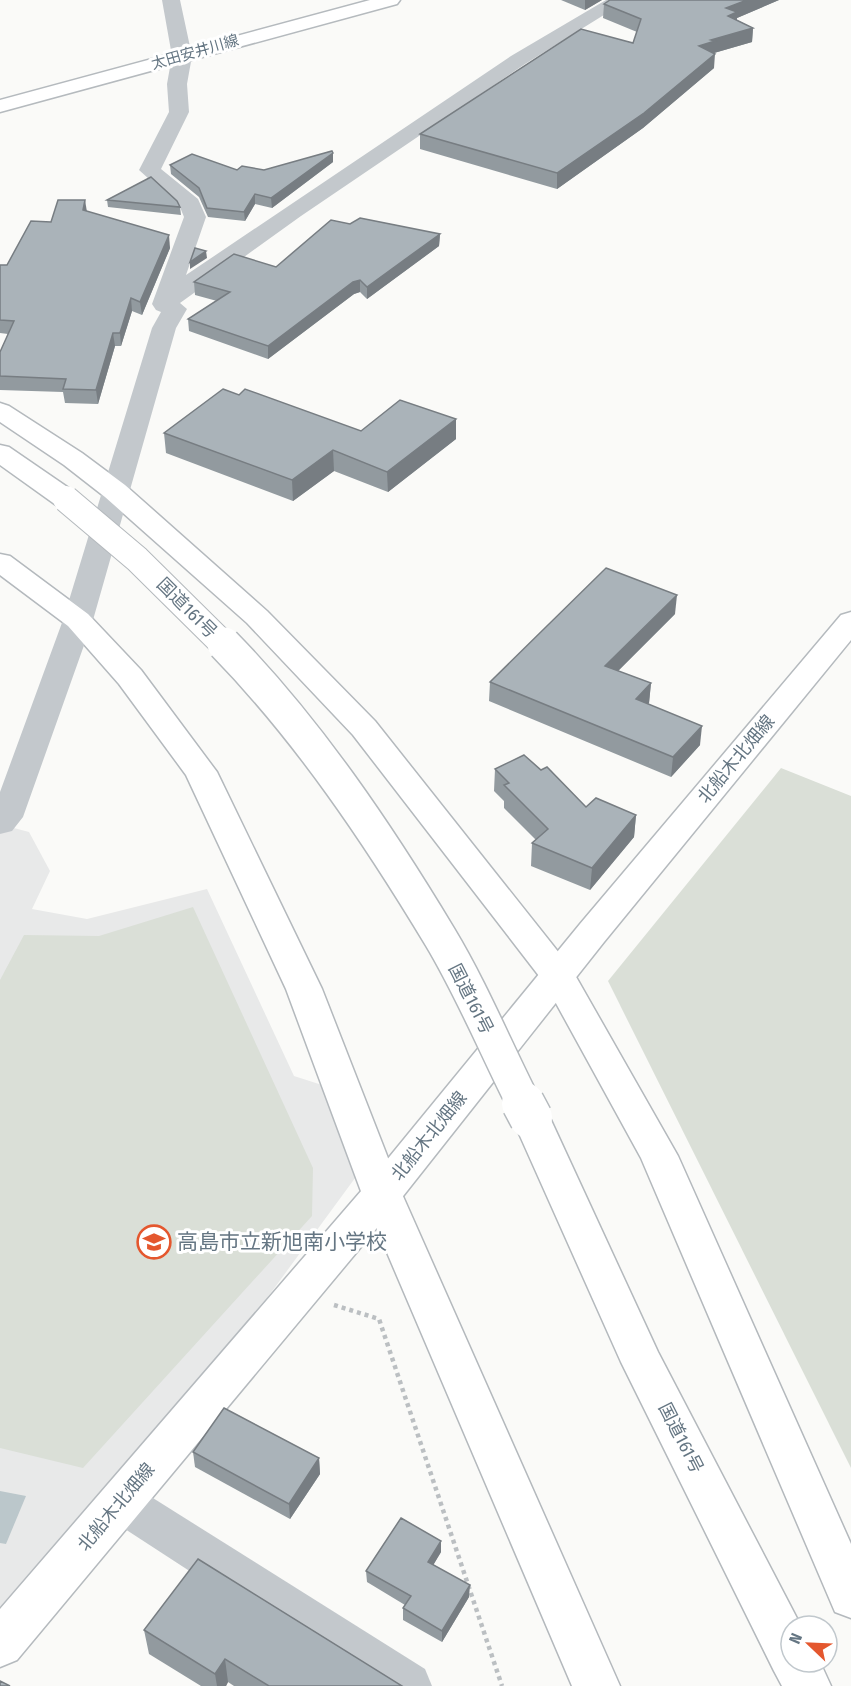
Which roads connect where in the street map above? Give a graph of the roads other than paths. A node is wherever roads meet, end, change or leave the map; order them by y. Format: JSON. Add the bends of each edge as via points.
{"nodes":[{"id":1,"x":171,"y":0,"type":"edge"},
{"id":2,"x":391,"y":0,"type":"edge"},
{"id":3,"x":619,"y":0,"type":"edge"},
{"id":4,"x":182,"y":56,"type":"junction"},
{"id":5,"x":0,"y":106,"type":"edge"},
{"id":6,"x":164,"y":305,"type":"junction"},
{"id":7,"x":0,"y":411,"type":"edge"},
{"id":8,"x":0,"y":453,"type":"edge"},
{"id":9,"x":115,"y":491,"type":"junction"},
{"id":10,"x":0,"y":562,"type":"edge"},
{"id":11,"x":78,"y":620,"type":"junction"},
{"id":12,"x":848,"y":629,"type":"edge"},
{"id":13,"x":0,"y":823,"type":"edge"},
{"id":14,"x":559,"y":977,"type":"junction"},
{"id":15,"x":382,"y":1194,"type":"junction"},
{"id":16,"x":122,"y":1502,"type":"junction"},
{"id":17,"x":851,"y":1596,"type":"edge"},
{"id":18,"x":779,"y":1631,"type":"edge"},
{"id":19,"x":0,"y":1644,"type":"edge"},
{"id":20,"x":408,"y":1686,"type":"edge"},
{"id":21,"x":596,"y":1686,"type":"edge"}],
"edges":[{"from":1,"to":4,"type":"street"},
{"from":2,"to":4,"type":"main road","name":"太田安井川線"},
{"from":3,"to":6,"type":"street","via":[[519,60],[303,204]]},
{"from":4,"to":5,"type":"main road","name":"太田安井川線"},
{"from":4,"to":6,"type":"street","via":[[177,84],[179,112],[150,170],[190,204],[195,217]]},
{"from":6,"to":9,"type":"street","via":[[175,309],[164,328]]},
{"from":7,"to":9,"type":"main road"},
{"from":8,"to":18,"type":"main road","name":"国道161号","bridge":true,"via":[[66,500],[137,559],[250,671],[360,813],[441,939],[531,1118],[642,1362]]},
{"from":9,"to":11,"type":"street"},
{"from":9,"to":14,"type":"main road","via":[[257,617],[364,728]]},
{"from":10,"to":11,"type":"main road"},
{"from":11,"to":13,"type":"street","via":[[7,817]]},
{"from":11,"to":15,"type":"main road","via":[[130,677],[201,772],[304,989]]},
{"from":12,"to":14,"type":"main road","name":"北船木北畑線"},
{"from":14,"to":15,"type":"main road","name":"北船木北畑線"},
{"from":14,"to":17,"type":"main road","via":[[659,1156]]},
{"from":15,"to":16,"type":"main road","name":"北船木北畑線"},
{"from":15,"to":21,"type":"main road"},
{"from":16,"to":19,"type":"main road","name":"北船木北畑線"},
{"from":16,"to":20,"type":"street"}]}
